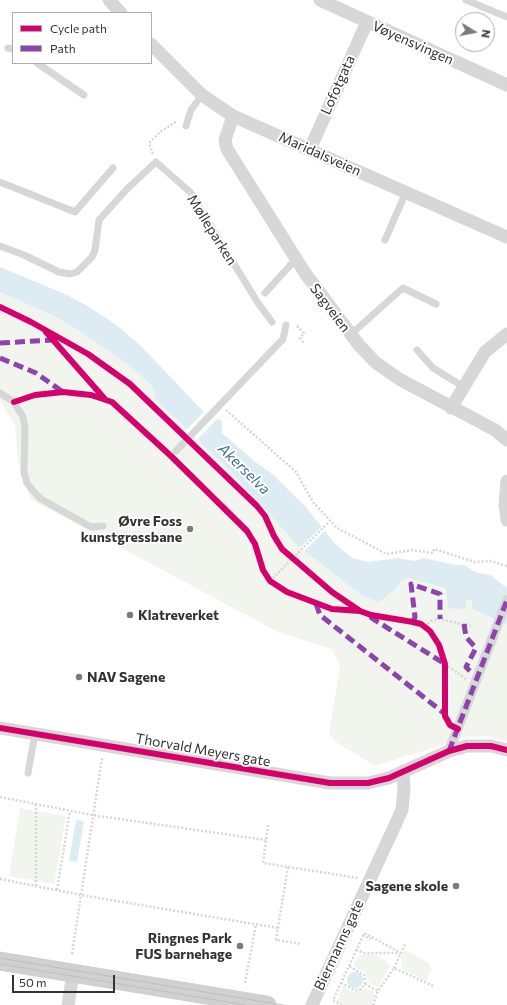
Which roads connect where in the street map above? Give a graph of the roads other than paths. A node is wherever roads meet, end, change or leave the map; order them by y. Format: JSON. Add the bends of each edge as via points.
{"nodes":[{"id":1,"x":109,"y":0,"type":"edge"},
{"id":2,"x":320,"y":0,"type":"edge"},
{"id":3,"x":466,"y":0,"type":"edge"},
{"id":4,"x":120,"y":12,"type":"edge"},
{"id":5,"x":507,"y":17,"type":"edge"},
{"id":6,"x":367,"y":22,"type":"junction"},
{"id":7,"x":152,"y":45,"type":"edge"},
{"id":8,"x":38,"y":64,"type":"edge"},
{"id":9,"x":507,"y":85,"type":"edge"},
{"id":10,"x":84,"y":95,"type":"dead end"},
{"id":11,"x":202,"y":95,"type":"junction"},
{"id":12,"x":233,"y":116,"type":"junction"},
{"id":13,"x":186,"y":126,"type":"dead end"},
{"id":14,"x":310,"y":149,"type":"junction"},
{"id":15,"x":113,"y":168,"type":"dead end"},
{"id":16,"x":0,"y":182,"type":"edge"},
{"id":17,"x":406,"y":192,"type":"junction"},
{"id":18,"x":507,"y":237,"type":"edge"},
{"id":19,"x":385,"y":240,"type":"dead end"},
{"id":20,"x":0,"y":246,"type":"edge"},
{"id":21,"x":296,"y":259,"type":"junction"},
{"id":22,"x":245,"y":282,"type":"junction"},
{"id":23,"x":256,"y":288,"type":"dead end"},
{"id":24,"x":265,"y":293,"type":"dead end"},
{"id":25,"x":436,"y":304,"type":"dead end"},
{"id":26,"x":272,"y":322,"type":"dead end"},
{"id":27,"x":286,"y":325,"type":"dead end"},
{"id":28,"x":350,"y":335,"type":"junction"},
{"id":29,"x":507,"y":335,"type":"edge"},
{"id":30,"x":417,"y":350,"type":"dead end"},
{"id":31,"x":464,"y":387,"type":"junction"},
{"id":32,"x":0,"y":393,"type":"edge"},
{"id":33,"x":451,"y":408,"type":"junction"},
{"id":34,"x":507,"y":440,"type":"edge"},
{"id":35,"x":176,"y":451,"type":"dead end"},
{"id":36,"x":507,"y":481,"type":"edge"},
{"id":37,"x":507,"y":520,"type":"edge"},
{"id":38,"x":103,"y":526,"type":"dead end"},
{"id":39,"x":507,"y":600,"type":"edge"},
{"id":40,"x":0,"y":728,"type":"edge"},
{"id":41,"x":35,"y":734,"type":"junction"},
{"id":42,"x":507,"y":750,"type":"edge"},
{"id":43,"x":449,"y":751,"type":"junction"},
{"id":44,"x":28,"y":773,"type":"dead end"},
{"id":45,"x":403,"y":774,"type":"junction"},
{"id":46,"x":0,"y":961,"type":"edge"},
{"id":47,"x":73,"y":973,"type":"junction"},
{"id":48,"x":68,"y":1004,"type":"edge"},
{"id":49,"x":267,"y":1005,"type":"edge"},
{"id":50,"x":312,"y":1005,"type":"edge"}],
"edges":[{"from":1,"to":4,"type":"street"},
{"from":2,"to":6,"type":"street","name":"Vøyensvingen"},
{"from":3,"to":5,"type":"lane"},
{"from":6,"to":9,"type":"street","name":"Vøyensvingen"},
{"from":6,"to":14,"type":"street","name":"Lofotgata"},
{"from":7,"to":11,"type":"street","name":"Maridalsveien"},
{"from":8,"to":10,"type":"lane"},
{"from":11,"to":12,"type":"street","name":"Maridalsveien"},
{"from":11,"to":13,"type":"lane","via":[[191,110]]},
{"from":12,"to":14,"type":"street","name":"Maridalsveien"},
{"from":12,"to":21,"type":"street","name":"Sagveien","via":[[225,140],[227,149]]},
{"from":14,"to":17,"type":"street","name":"Maridalsveien"},
{"from":15,"to":16,"type":"lane","via":[[75,212]]},
{"from":17,"to":18,"type":"street","name":"Maridalsveien"},
{"from":17,"to":19,"type":"lane"},
{"from":20,"to":22,"type":"lane","name":"Mølleparken","via":[[59,272],[77,272],[92,257],[95,250],[99,220],[156,162],[190,192]]},
{"from":21,"to":24,"type":"lane"},
{"from":21,"to":28,"type":"street","name":"Sagveien"},
{"from":22,"to":23,"type":"lane","name":"Mølleparken"},
{"from":22,"to":26,"type":"lane","name":"Mølleparken"},
{"from":25,"to":28,"type":"lane","via":[[403,288]]},
{"from":27,"to":35,"type":"lane","via":[[283,339]]},
{"from":28,"to":33,"type":"street","name":"Sagveien","via":[[384,369]]},
{"from":29,"to":31,"type":"street","via":[[485,352]]},
{"from":30,"to":31,"type":"lane","via":[[433,368]]},
{"from":31,"to":33,"type":"street"},
{"from":32,"to":38,"type":"lane","via":[[14,402],[23,417],[24,472],[33,491],[41,499],[92,527]]},
{"from":33,"to":34,"type":"street","name":"Sagveien","via":[[495,430]]},
{"from":36,"to":37,"type":"street"},
{"from":39,"to":43,"type":"street"},
{"from":40,"to":41,"type":"street","name":"Thorvald Meyers gate"},
{"from":41,"to":44,"type":"lane"},
{"from":41,"to":45,"type":"street","name":"Thorvald Meyers gate","via":[[330,784],[368,783]]},
{"from":42,"to":43,"type":"street","name":"Thorvald Meyers gate","via":[[492,746],[474,746]]},
{"from":43,"to":45,"type":"street","name":"Thorvald Meyers gate"},
{"from":45,"to":50,"type":"street","name":"Biermanns gate","via":[[402,810]]},
{"from":46,"to":47,"type":"main road"},
{"from":47,"to":48,"type":"street"},
{"from":47,"to":49,"type":"main road"}]}
